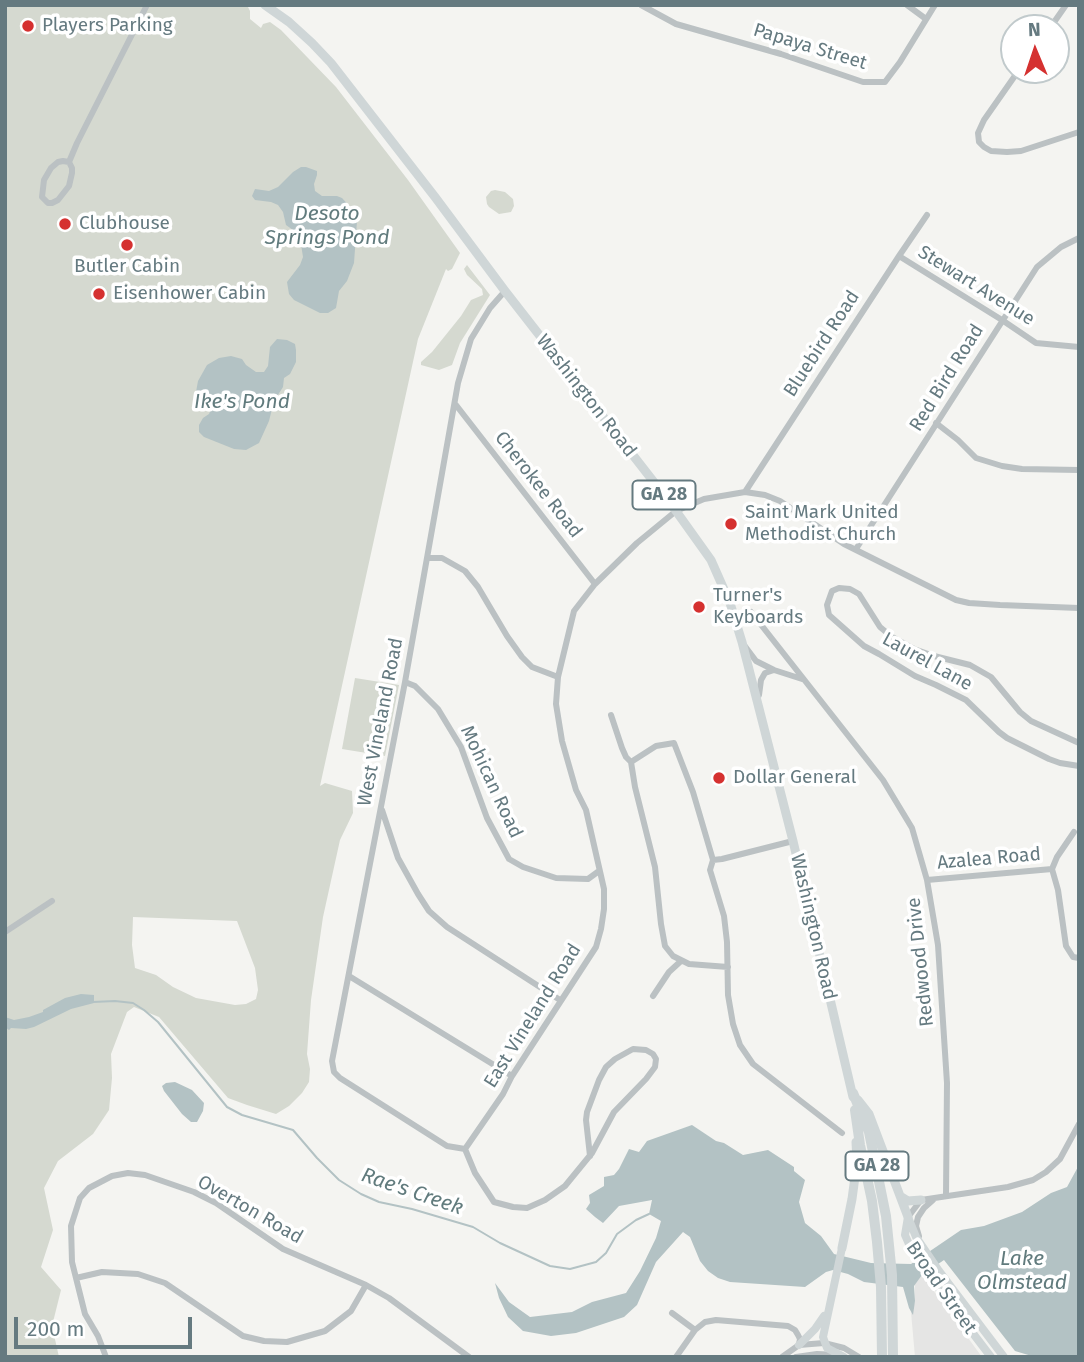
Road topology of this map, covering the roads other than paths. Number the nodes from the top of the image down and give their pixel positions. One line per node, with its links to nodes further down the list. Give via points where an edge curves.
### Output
1 (147, 5): 9 (street)
2 (641, 5): 6 (street, Papaya Street, via 676,23 863,82 885,82)
3 (907, 5): 6 (street)
4 (936, 5): 6 (street, Papaya Street)
5 (267, 6): 13 (main road, Washington Road / GA 28, via 331,63)
6 (926, 19)
7 (1009, 84): 8 (street, via 978,133 984,147 1021,151)
8 (1079, 132)
9 (69, 162): 9 (street, via 68,188 54,202 46,202 42,194 47,173 58,162)
10 (927, 215): 12 (street, Bluebird Road)
11 (1079, 238): 14 (street, Red Bird Road, via 1037,267)
12 (899, 256): 14 (street, Stewart Avenue); 19 (street, Bluebird Road)
13 (505, 291): 16 (street, West Vineland Road, via 471,339); 20 (main road, Washington Road / GA 28)
14 (1002, 320): 15 (street, Stewart Avenue, via 1036,343); 17 (street, Red Bird Road)
15 (1079, 347)
16 (456, 405): 22 (street, West Vineland Road); 23 (street, Cherokee Road)
17 (936, 424): 18 (street, via 976,457 1002,466); 21 (street, Red Bird Road)
18 (1079, 470)
19 (745, 492): 20 (street, East Vineland Road, via 704,499); 21 (street, via 780,500)
20 (676, 512): 23 (street, East Vineland Road); 26 (main road, Washington Road / GA 28, via 711,560)
21 (856, 549): 24 (street, via 956,600)
22 (428, 558): 28 (street, via 442,558 465,571 522,657 532,667); 30 (street, West Vineland Road)
23 (595, 584): 28 (street, East Vineland Road, via 574,611)
24 (1079, 608)
25 (751, 612): 29 (street, Redwood Drive)
26 (742, 642): 27 (street, via 756,661); 31 (main road, Washington Road / GA 28)
27 (774, 670): 29 (street); 31 (street, via 761,680)
28 (558, 677): 41 (street, East Vineland Road, via 556,704 562,741 586,810)
29 (803, 680): 42 (street, Redwood Drive, via 888,788 912,828)
30 (405, 682): 36 (street, West Vineland Road); 41 (street, Mohican Road, via 438,709 461,747 487,818 509,859 556,878 588,879)
31 (759, 710): 38 (main road, Washington Road / GA 28)
32 (611, 715): 34 (street)
33 (1079, 743): 35 (street, Laurel Lane, via 1031,721 990,677 970,665 914,649 892,637 859,594 839,587 832,592 829,615 864,646 915,677 966,700 1007,738 1049,759)
34 (631, 762): 39 (street, via 656,746 674,743); 46 (street, via 655,867 665,946)
35 (1079, 766)
36 (381, 808): 48 (street, West Vineland Road); 50 (street, via 398,858 429,911)
37 (1074, 832): 40 (street, Azalea Road)
38 (793, 841): 39 (street); 52 (main road, Washington Road / GA 28)
39 (713, 860): 47 (street, via 710,870 724,916)
40 (1052, 869): 42 (street, Azalea Road); 45 (street, via 1066,946)
41 (599, 871): 50 (street, East Vineland Road, via 604,909 596,947)
42 (927, 880): 57 (street, Redwood Drive, via 944,1021)
43 (52, 901): 44 (street)
44 (5, 932)
45 (1079, 958)
46 (681, 961): 47 (street); 49 (street)
47 (728, 967): 54 (street, via 733,1024 752,1064)
48 (348, 976): 51 (street); 55 (street, West Vineland Road, via 332,1061 334,1072 416,1128 447,1146)
49 (653, 996)
50 (561, 1000): 51 (street, East Vineland Road)
51 (512, 1076): 55 (street, East Vineland Road)
52 (853, 1093): 58 (main road, via 869,1114); 62 (highway, GA 28, via 869,1132 878,1173); 64 (main road, via 857,1162)
53 (1079, 1124): 57 (street, via 1060,1159 1033,1180)
54 (842, 1133)
55 (465, 1149): 56 (street, via 494,1202 527,1208 565,1186)
56 (590, 1156): 56 (street, via 614,1112 655,1067 653,1054 634,1049 606,1068 587,1112)
57 (946, 1195): 59 (street)
58 (900, 1196): 60 (main road); 61 (main road)
59 (934, 1199): 60 (street); 63 (street, via 918,1217)
60 (921, 1200): 61 (street)
61 (908, 1217): 63 (main road, Broad Street); 81 (main road, Broad Street, via 905,1235 912,1251)
62 (883, 1241): 79 (highway, GA 28); 80 (highway, GA 28, via 892,1275)
63 (921, 1245): 82 (main road, Broad Street)
64 (842, 1248): 67 (main road)
65 (76, 1278): 66 (street, via 102,1272 138,1274 165,1283 243,1336 287,1342 325,1331 351,1311); 66 (street, Overton Road, via 71,1226 80,1198 100,1181 128,1173 194,1192 283,1249); 72 (street, Overton Road, via 85,1314)
66 (366, 1285): 74 (street, Overton Road)
67 (828, 1310): 70 (main road); 71 (main road)
68 (672, 1313): 69 (street)
69 (695, 1330): 71 (street, via 716,1320 788,1326 798,1335); 75 (street)
70 (824, 1343): 71 (street); 73 (main road); 78 (street)
71 (799, 1345): 76 (street)
72 (106, 1356)
73 (842, 1356): 77 (street)
74 (469, 1357)
75 (677, 1357)
76 (782, 1357)
77 (796, 1357)
78 (859, 1357)
79 (882, 1357)
80 (892, 1357)
81 (990, 1357)
82 (1004, 1357)

